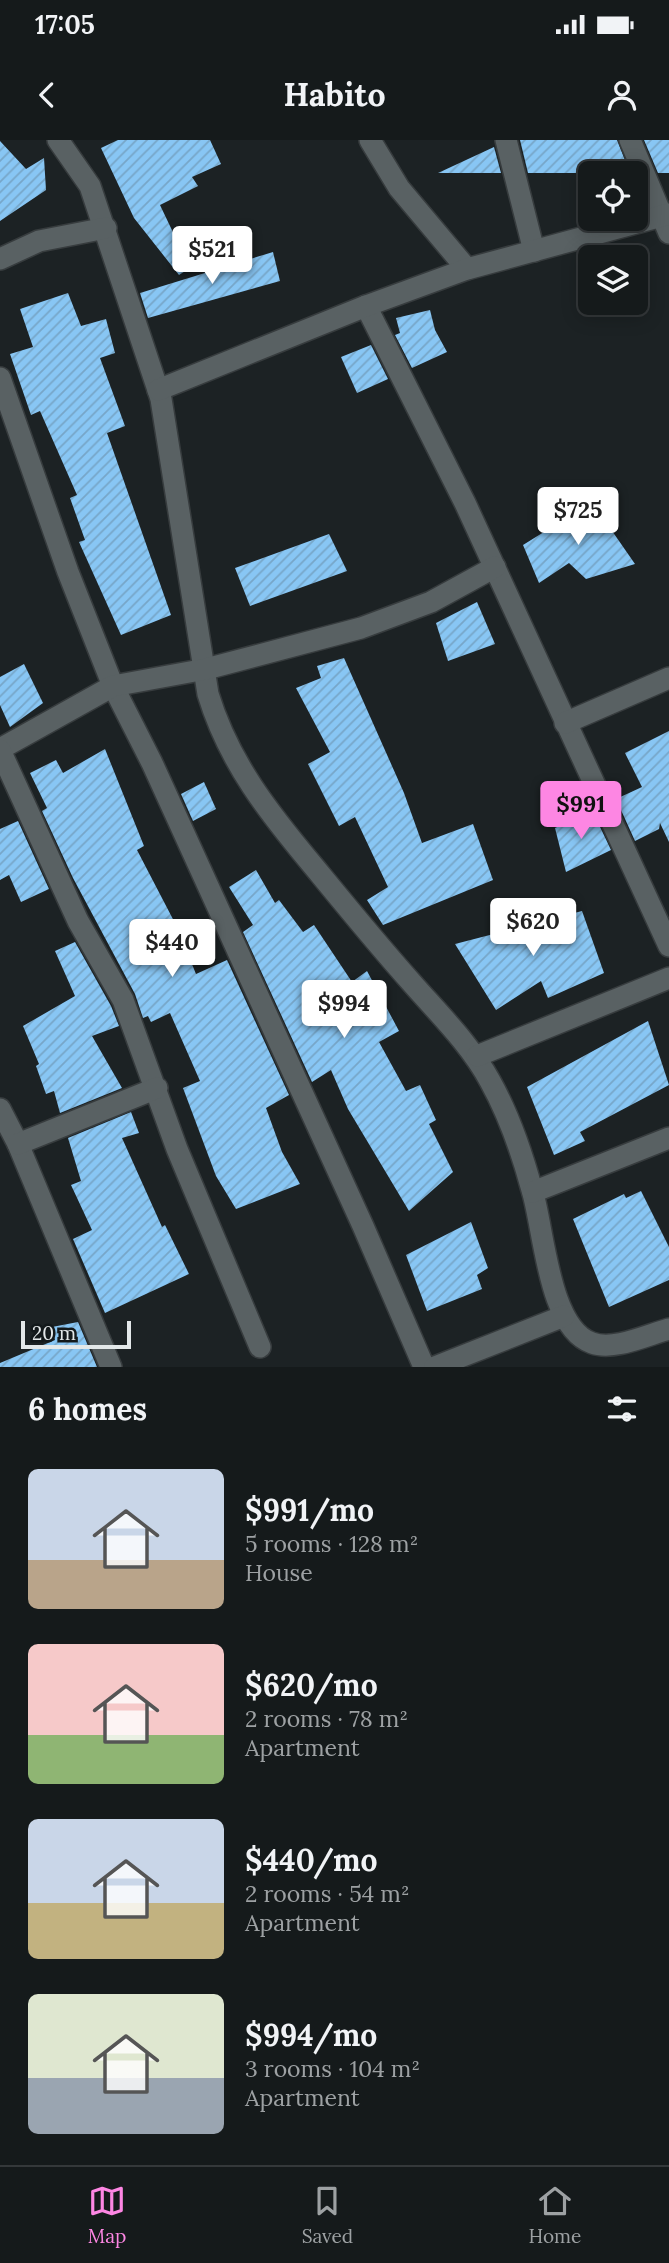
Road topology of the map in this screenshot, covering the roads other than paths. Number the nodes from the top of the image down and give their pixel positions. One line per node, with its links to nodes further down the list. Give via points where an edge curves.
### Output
1 (58, 140): 6 (street, via 90,186)
2 (370, 140): 9 (street, via 399,188)
3 (506, 140): 7 (street)
4 (630, 140): 5 (street)
5 (667, 221): 7 (street)
6 (106, 228): 8 (street, via 39,241); 12 (street)
7 (534, 251): 9 (street)
8 (0, 259)
9 (467, 269): 10 (street)
10 (366, 306): 12 (street); 13 (street)
11 (0, 378): 16 (street)
12 (158, 390): 14 (street)
13 (495, 567): 14 (street, via 431,603 361,628); 17 (street)
14 (206, 669): 16 (street); 21 (street, via 219,730 259,801)
15 (669, 678): 17 (street)
16 (113, 686): 18 (street); 31 (street)
17 (565, 723): 19 (street)
18 (0, 750): 22 (street, via 78,921 123,1000)
19 (669, 946)
20 (669, 978): 21 (street)
21 (477, 1056): 26 (street, via 498,1095)
22 (157, 1088): 25 (street); 29 (street, via 177,1149)
23 (0, 1109): 25 (street)
24 (669, 1138): 26 (street)
25 (18, 1144): 30 (street)
26 (533, 1192): 27 (street)
27 (564, 1316): 28 (street, via 580,1336 597,1344); 32 (street)
28 (669, 1329)
29 (260, 1347)
30 (111, 1367)
31 (424, 1367)
32 (435, 1367)

